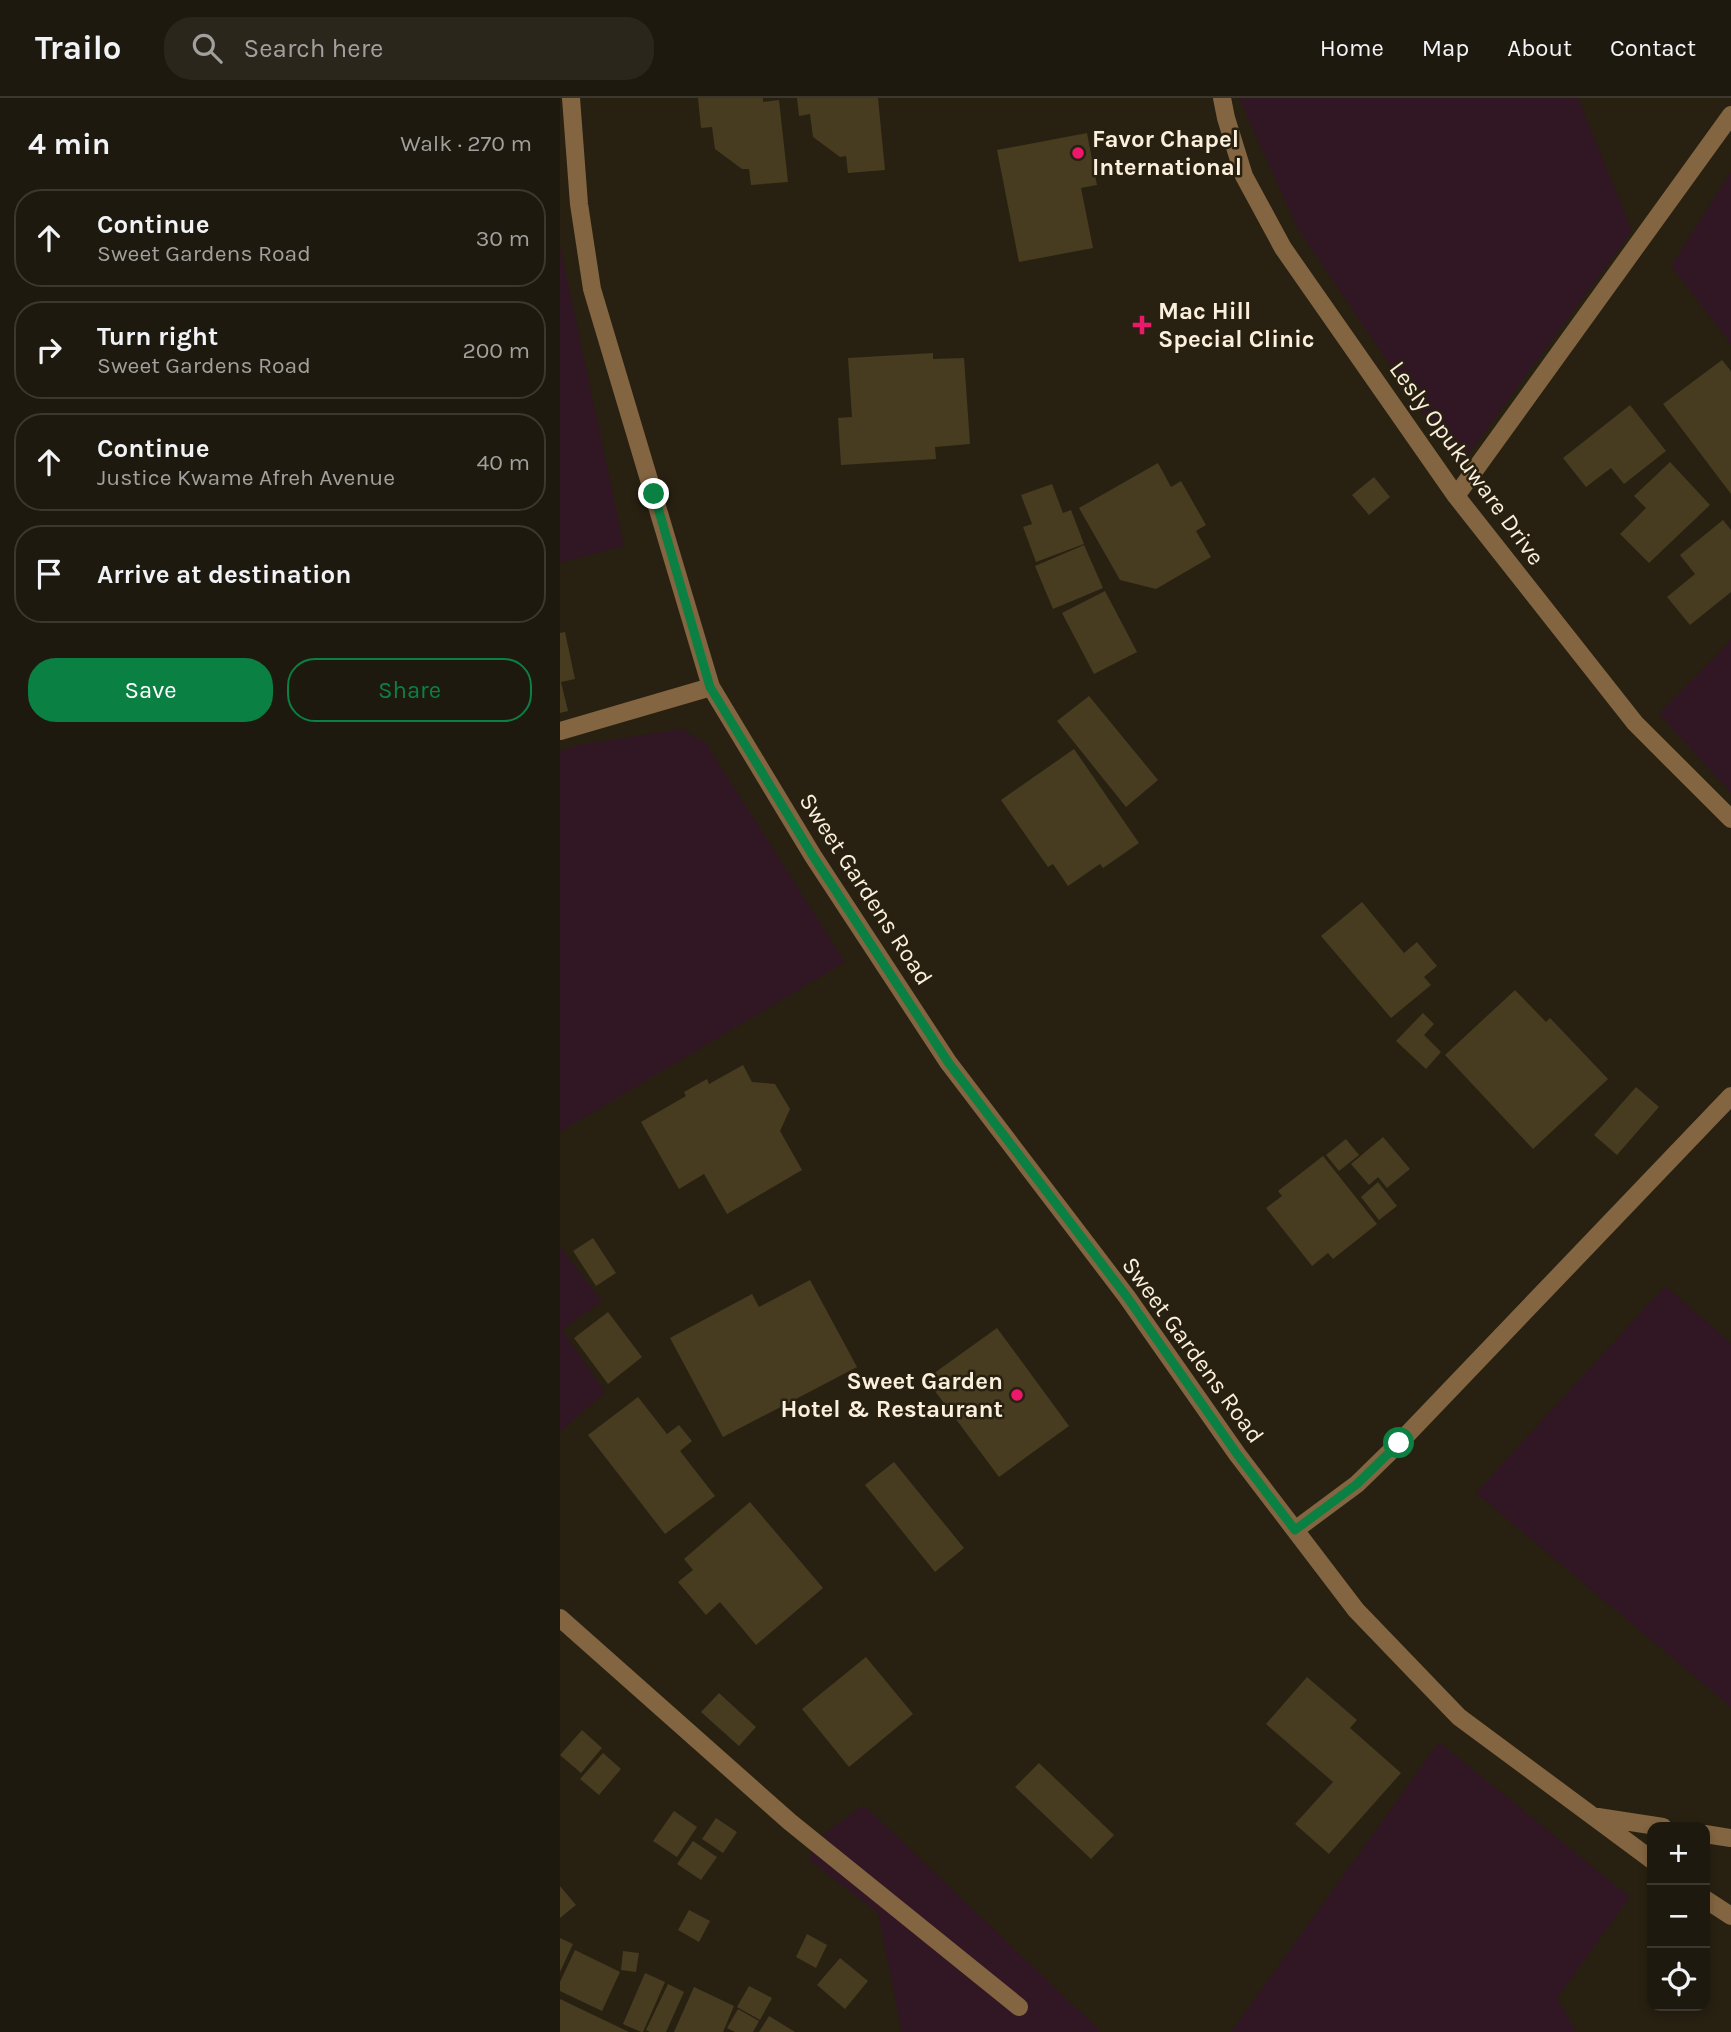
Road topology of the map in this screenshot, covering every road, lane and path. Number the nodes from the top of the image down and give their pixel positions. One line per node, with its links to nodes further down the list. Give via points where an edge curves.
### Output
1 (571, 98): 5 (street, Sweet Gardens Road, via 579,204 592,289)
2 (1222, 98): 4 (street, Lesly Opukuware Drive, via 1244,176 1283,248)
3 (1731, 115): 4 (street)
4 (1456, 496): 7 (street, Lesly Opukuware Drive, via 1635,723)
5 (710, 687): 6 (street); 9 (street, Sweet Gardens Road, via 813,856 948,1062 1127,1297)
6 (560, 731)
7 (1731, 819)
8 (1731, 1096): 9 (street, via 1399,1443 1357,1484)
9 (1295, 1530): 11 (street, Sweet Gardens Road, via 1356,1610 1459,1717)
10 (560, 1618): 18 (street, via 790,1822)
11 (1594, 1817): 12 (street); 15 (street, Sweet Gardens Road)
12 (1647, 1825)
13 (1710, 1835): 14 (street)
14 (1731, 1838)
15 (1647, 1856)
16 (1710, 1902): 17 (street)
17 (1731, 1916)
18 (1018, 2007)

